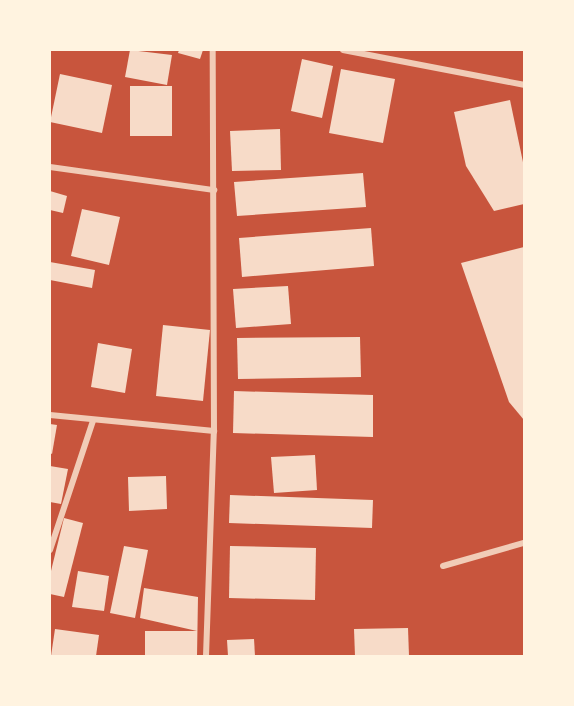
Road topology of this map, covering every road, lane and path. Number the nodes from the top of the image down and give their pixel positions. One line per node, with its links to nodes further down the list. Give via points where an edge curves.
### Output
1 (213, 50): 5 (street)
2 (343, 50): 3 (street)
3 (525, 85)
4 (50, 168): 5 (street)
5 (214, 190): 8 (street)
6 (50, 415): 7 (street)
7 (93, 421): 8 (street); 10 (street)
8 (214, 431): 12 (street)
9 (525, 543): 11 (street)
10 (50, 549)
11 (442, 566)
12 (207, 657)

